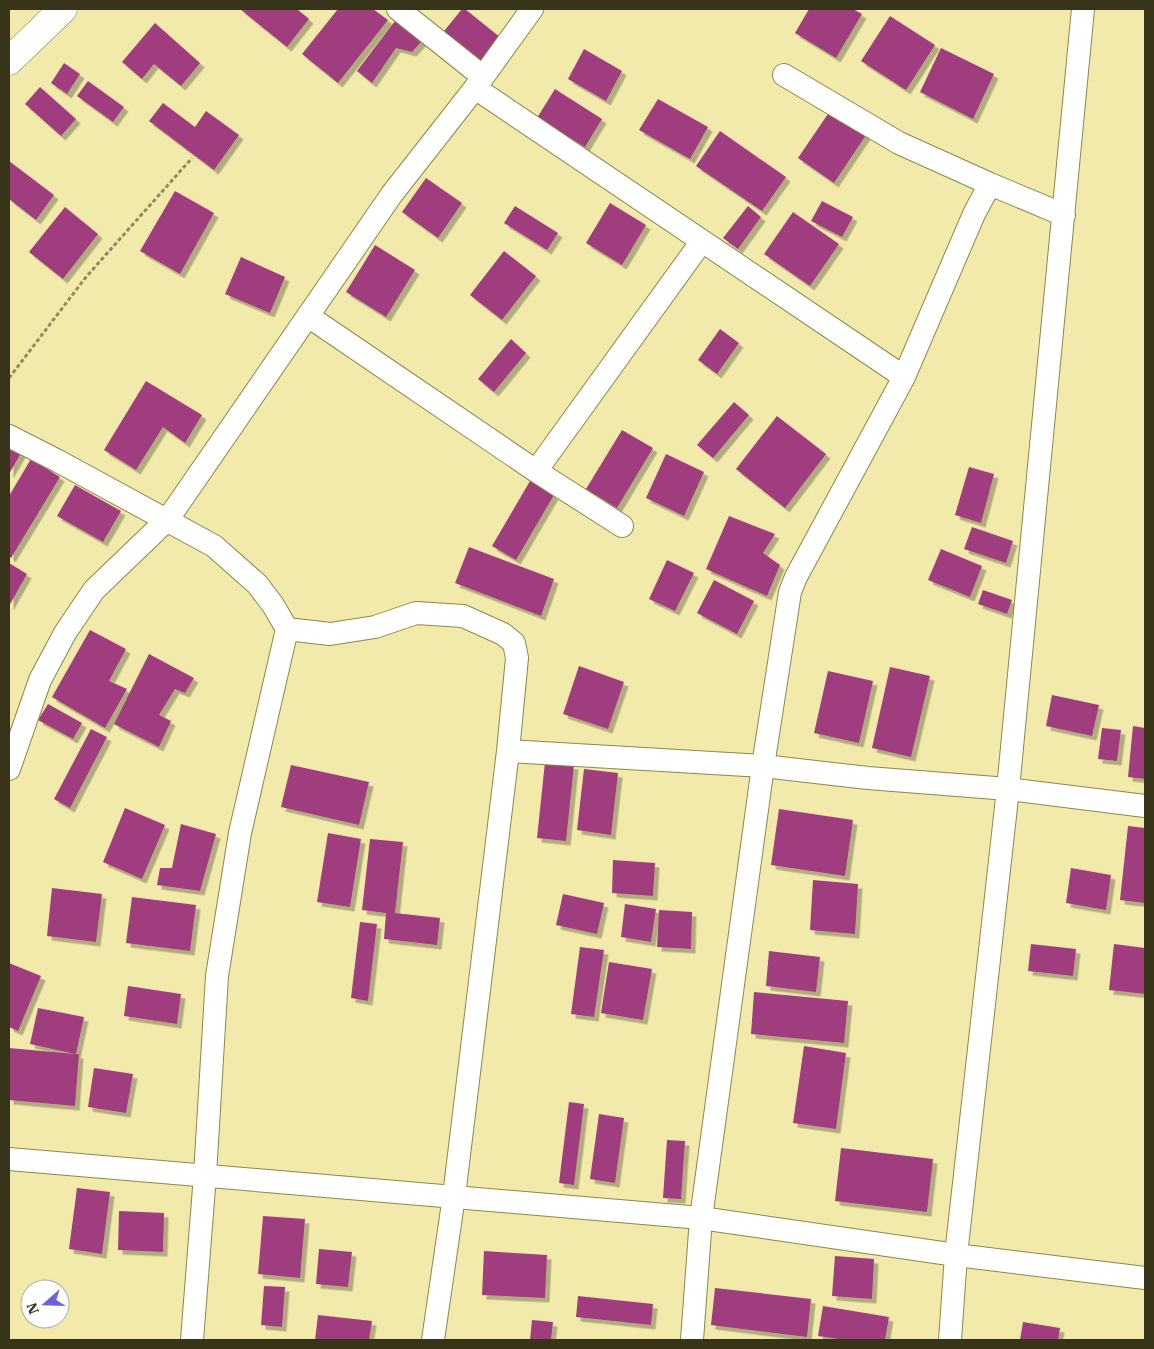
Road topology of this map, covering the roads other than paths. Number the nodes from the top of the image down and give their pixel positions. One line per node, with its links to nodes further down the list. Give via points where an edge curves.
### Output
1 (63, 9): 5 (street)
2 (398, 9): 7 (street)
3 (532, 9): 7 (street)
4 (1083, 9): 9 (street)
5 (9, 59)
6 (784, 76): 8 (street, via 899,142)
7 (478, 82): 10 (street); 11 (street, via 392,194)
8 (990, 184): 9 (street); 12 (street)
9 (1064, 215): 21 (street)
10 (702, 241): 12 (street); 14 (street)
11 (308, 316): 14 (street); 15 (street)
12 (904, 377): 19 (street, via 790,592)
13 (9, 436): 15 (street)
14 (536, 471): 16 (street)
15 (168, 520): 17 (street, via 214,546 258,584); 20 (street, via 94,590 65,633 40,680)
16 (622, 526)
17 (287, 629): 18 (street, via 330,634 375,627 416,613 463,616 503,634 514,644 517,658); 24 (street, via 240,833 217,976)
18 (508, 751): 19 (street); 25 (street)
19 (763, 766): 21 (street); 26 (street)
20 (9, 768)
21 (1008, 789): 22 (street); 27 (street)
22 (1145, 806)
23 (9, 1159): 24 (street)
24 (205, 1175): 25 (street); 29 (street)
25 (454, 1196): 26 (street); 30 (street)
26 (702, 1218): 27 (street); 31 (street)
27 (956, 1255): 28 (street); 32 (street)
28 (1145, 1278)
29 (192, 1340)
30 (433, 1340)
31 (692, 1340)
32 (950, 1340)

